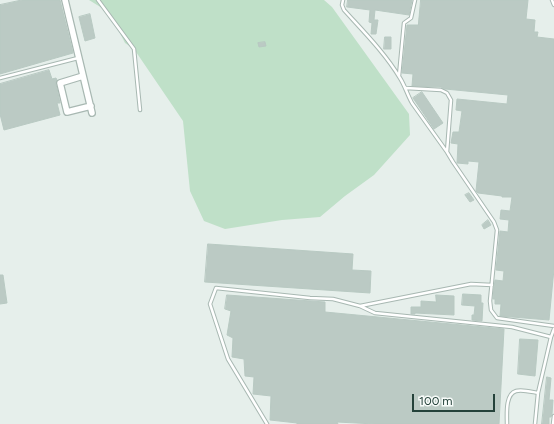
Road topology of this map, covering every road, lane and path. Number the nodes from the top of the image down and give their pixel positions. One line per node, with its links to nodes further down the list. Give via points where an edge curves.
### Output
1 (65, 0): 7 (street)
2 (98, 0): 13 (lane, via 134,49)
3 (343, 0): 9 (lane, via 344,10)
4 (415, 0): 9 (lane, via 411,18 404,24)
5 (552, 0): 6 (lane)
6 (554, 5)
7 (79, 58): 8 (street); 10 (lane)
8 (83, 76): 12 (street); 12 (street, via 60,83 67,112)
9 (399, 76): 11 (lane)
10 (0, 78)
11 (406, 88): 15 (lane, via 412,103); 15 (lane, via 441,90 447,93 451,100)
12 (91, 106): 14 (street)
13 (140, 110)
14 (92, 113)
15 (448, 152): 16 (lane, via 497,230)
16 (492, 285): 17 (lane, via 471,284); 18 (lane, via 491,310 497,318)
17 (360, 306): 20 (lane, via 375,313 512,327); 23 (lane, via 333,299 216,288 210,304 228,359)
18 (554, 326)
19 (554, 331): 20 (lane)
20 (551, 337): 21 (lane)
21 (538, 393): 24 (lane, via 517,390 512,393 509,399); 25 (lane)
22 (554, 416): 26 (lane)
23 (267, 424)
24 (507, 424)
25 (535, 424)
26 (553, 424)

